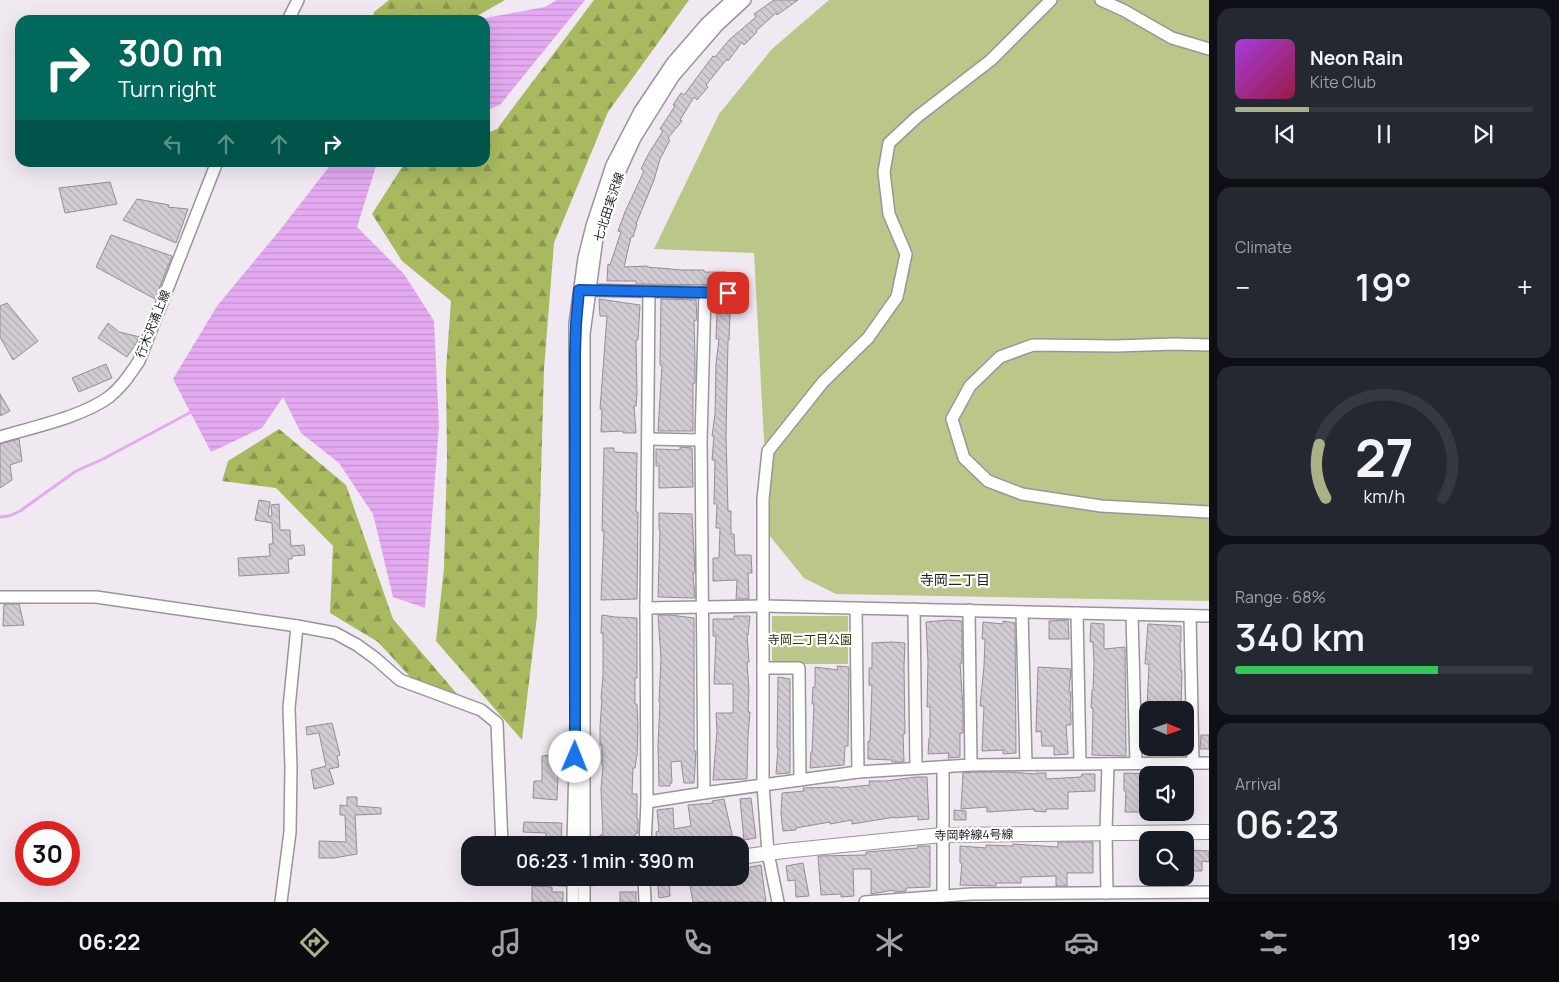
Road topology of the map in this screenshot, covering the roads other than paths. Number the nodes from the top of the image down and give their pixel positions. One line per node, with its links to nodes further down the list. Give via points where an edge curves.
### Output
1 (298, 0): 6 (street)
2 (732, 0): 9 (street, via 706,24 674,62 640,112 612,165 584,258)
3 (745, 0): 9 (street, 七北田実沢線, via 718,25 673,77 635,138 618,175)
4 (1051, 0): 19 (street, via 991,60 917,117 890,143 884,172 888,214 906,254 897,297 868,338 824,382 768,451 763,499)
5 (1100, 0): 7 (street, via 1172,38)
6 (290, 15)
7 (1209, 49)
8 (214, 167): 14 (street, 行木沢涌上線, via 139,361 125,382 93,407)
9 (584, 290): 10 (street); 50 (street, via 576,324 575,368); 51 (street, 七北田実沢線)
10 (649, 292): 11 (street); 15 (street)
11 (705, 292): 12 (street); 16 (street)
12 (728, 293)
13 (1209, 345): 17 (street, via 1033,345 1000,357 970,386 952,419 964,458 988,481 1022,494 1101,506)
14 (0, 438)
15 (648, 439): 16 (street); 20 (street)
16 (701, 440): 21 (street)
17 (1209, 512)
18 (0, 597): 30 (street, via 96,597)
19 (763, 606): 21 (street); 22 (street); 31 (street)
20 (646, 608): 21 (street); 45 (street)
21 (703, 608): 44 (street)
22 (856, 608): 23 (street); 41 (street)
23 (914, 610): 24 (street); 40 (street)
24 (969, 610): 25 (street); 38 (street)
25 (1022, 612): 26 (street); 35 (street)
26 (1076, 613): 27 (street); 32 (street)
27 (1132, 615): 28 (street); 33 (street)
28 (1190, 616): 29 (street); 34 (street)
29 (1209, 616)
30 (297, 626): 49 (street, via 334,633 358,645 400,680 481,710 497,723); 67 (street, via 289,708 290,832)
31 (763, 668): 42 (street, via 799,668); 43 (street)
32 (1080, 763): 35 (street); 36 (street)
33 (1136, 763): 34 (street); 36 (street)
34 (1193, 763): 37 (street)
35 (1026, 764): 38 (street)
36 (1108, 764): 46 (street)
37 (1209, 764)
38 (971, 765): 39 (street)
39 (943, 767): 40 (street); 48 (street)
40 (916, 768): 41 (street)
41 (858, 772): 42 (street)
42 (800, 780): 43 (street)
43 (763, 785): 44 (street); 53 (street)
44 (704, 793): 45 (street)
45 (647, 802): 52 (street)
46 (1106, 832): 47 (street, 寺岡幹線4号線); 48 (street, 寺岡幹線4号線); 59 (street)
47 (1209, 832)
48 (942, 834): 53 (street, 寺岡幹線4号線); 60 (street)
49 (502, 836)
50 (574, 836)
51 (584, 836)
52 (645, 836)
53 (768, 853): 54 (street, 寺岡幹線4号線); 71 (street)
54 (749, 856)
55 (579, 886): 68 (street)
56 (583, 886): 69 (street)
57 (644, 886): 70 (street)
58 (1209, 892): 63 (street)
59 (1107, 893): 62 (street); 65 (street)
60 (942, 896): 64 (street); 66 (street)
61 (1026, 897): 64 (street); 65 (street)
62 (1136, 897): 63 (street)
63 (1189, 897)
64 (971, 898)
65 (1082, 898)
66 (918, 900): 72 (street)
67 (281, 902)
68 (573, 902)
69 (584, 902)
70 (645, 902)
71 (778, 902)
72 (865, 902)

